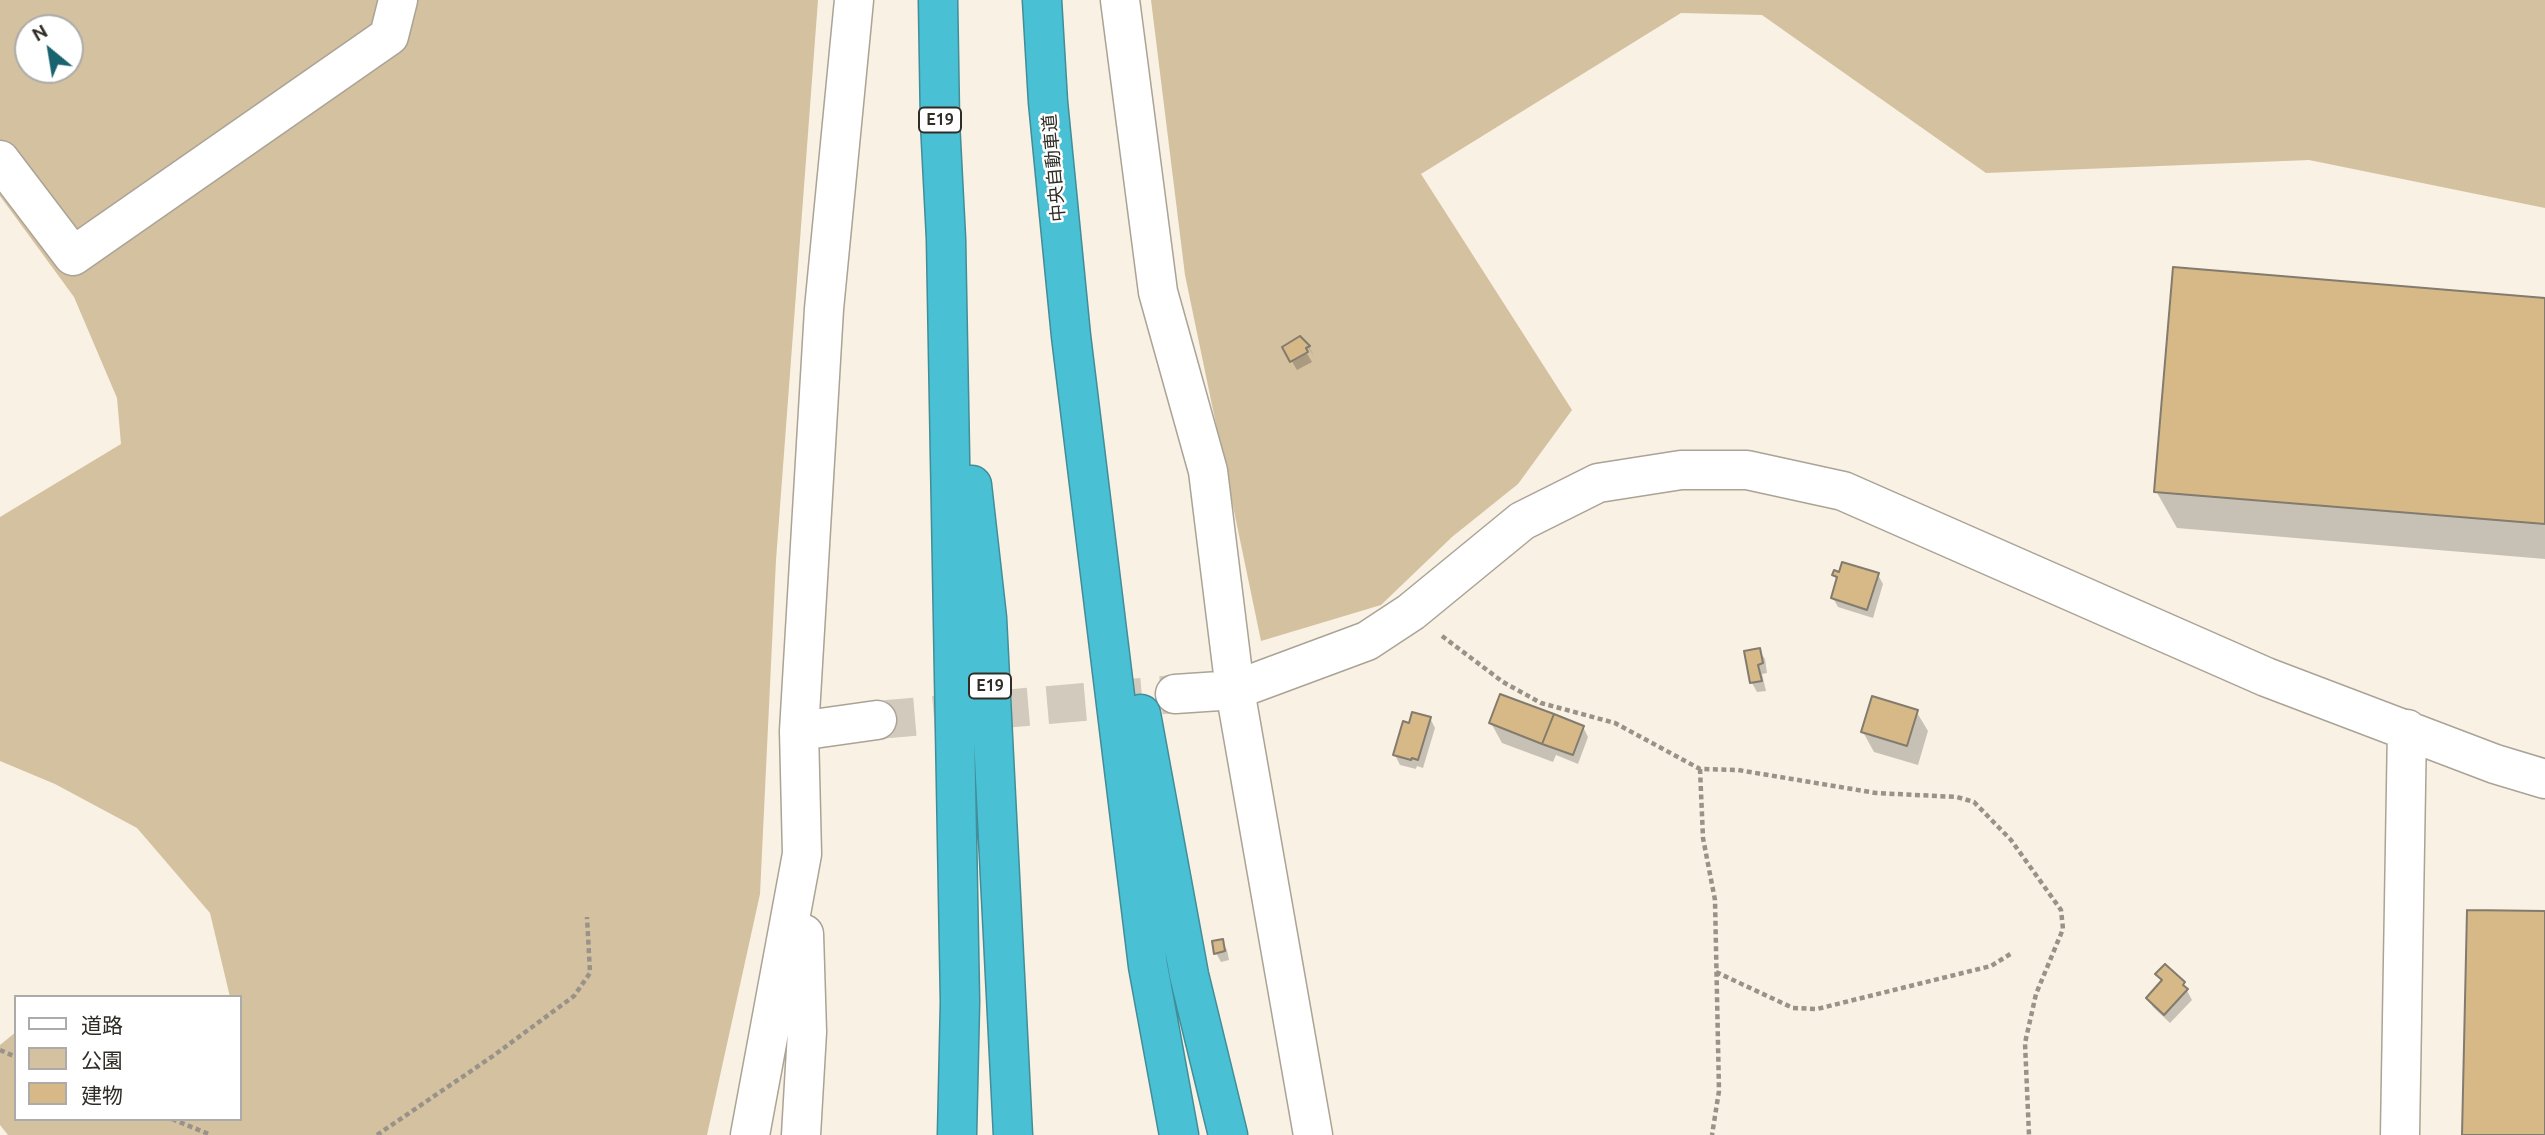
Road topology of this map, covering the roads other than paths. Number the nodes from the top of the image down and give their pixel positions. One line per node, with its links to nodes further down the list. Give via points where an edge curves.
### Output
1 (398, 0): 6 (street, via 389,36 73,256)
2 (854, 0): 13 (street, via 824,309)
3 (938, 0): 7 (highway, E19)
4 (1042, 0): 8 (highway, 中央自動車道)
5 (1120, 0): 9 (street, via 1158,292 1208,471)
6 (0, 160)
7 (946, 239): 18 (highway, E19, via 960,1002); 19 (highway, E19, via 987,618)
8 (1070, 336): 20 (highway, via 1148,966); 21 (highway, via 1189,975)
9 (1235, 690): 10 (street); 12 (street, via 1367,641 1411,612 1522,521 1598,482 1681,470 1747,470 1843,491 2266,677); 22 (street)
10 (1175, 694)
11 (877, 720): 13 (street)
12 (2407, 729): 14 (street); 23 (street)
13 (799, 731): 15 (street)
14 (2545, 779)
15 (802, 854): 16 (street); 17 (street, via 807,1032)
16 (750, 1135)
17 (801, 1135)
18 (957, 1135)
19 (1013, 1135)
20 (1179, 1135)
21 (1228, 1135)
22 (1314, 1135)
23 (2400, 1135)

